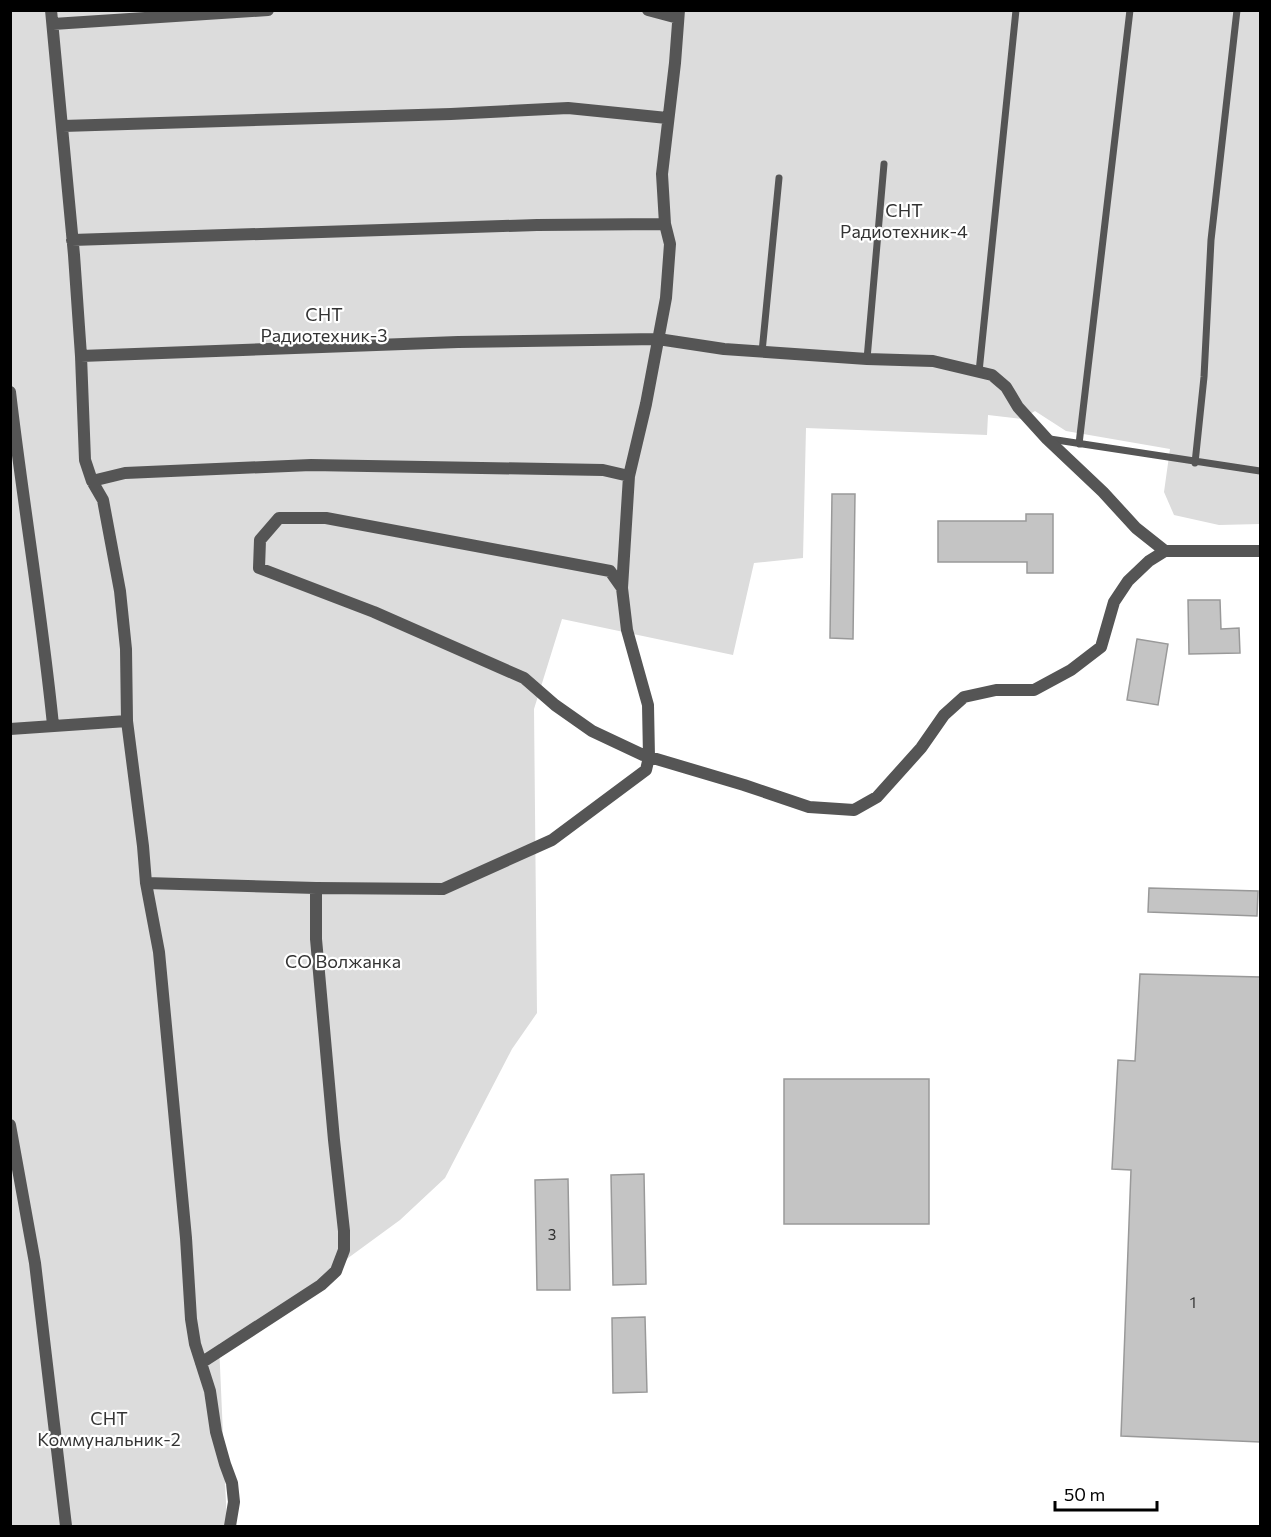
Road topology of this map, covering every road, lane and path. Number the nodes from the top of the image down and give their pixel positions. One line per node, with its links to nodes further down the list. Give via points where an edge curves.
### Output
1 (51, 10): 8 (street)
2 (268, 10): 8 (street)
3 (648, 10): 7 (street)
4 (1016, 10): 19 (lane)
5 (1130, 10): 22 (lane)
6 (1237, 10): 23 (lane, via 1211,240)
7 (679, 14): 9 (street)
8 (53, 24): 10 (street)
9 (667, 118): 10 (street, via 568,108); 13 (street, via 662,174)
10 (63, 126): 14 (street)
11 (884, 164): 18 (lane)
12 (779, 178): 16 (lane)
13 (665, 224): 14 (street); 15 (street, via 670,244)
14 (72, 240): 17 (street)
15 (658, 339): 16 (street); 17 (street, via 446,342); 25 (street)
16 (762, 352): 18 (street)
17 (81, 356): 26 (street, via 85,460)
18 (867, 360): 19 (street, via 933,361)
19 (979, 372): 21 (street, via 992,375 1006,387)
20 (10, 392): 31 (street)
21 (1047, 439): 22 (lane); 27 (street, via 1136,528)
22 (1079, 444): 23 (lane)
23 (1196, 463): 24 (lane)
24 (1260, 471)
25 (629, 476): 26 (street, via 603,470 311,465 124,473); 29 (street)
26 (92, 481): 30 (street, via 103,500 120,591)
27 (1165, 551): 28 (street); 33 (street, via 1128,581 1114,602 1101,647 1071,670 1034,690 996,690 964,697 944,715 877,798 854,810 809,807)
28 (1260, 551)
29 (622, 588): 33 (street, via 627,630 648,705); 33 (street, via 610,571 327,518 279,518 260,540 259,568 374,612 524,678 592,731)
30 (127, 721): 31 (street); 34 (street)
31 (53, 725): 32 (street)
32 (10, 729)
33 (649, 757): 35 (street, via 646,770 552,840 444,889)
34 (146, 884): 35 (street); 37 (street, via 159,952 191,1319)
35 (316, 888): 37 (street, via 316,939 344,1250 336,1271 321,1285)
36 (10, 1125): 38 (street, via 35,1263)
37 (201, 1364): 39 (street, via 232,1483)
38 (66, 1527)
39 (230, 1527)

